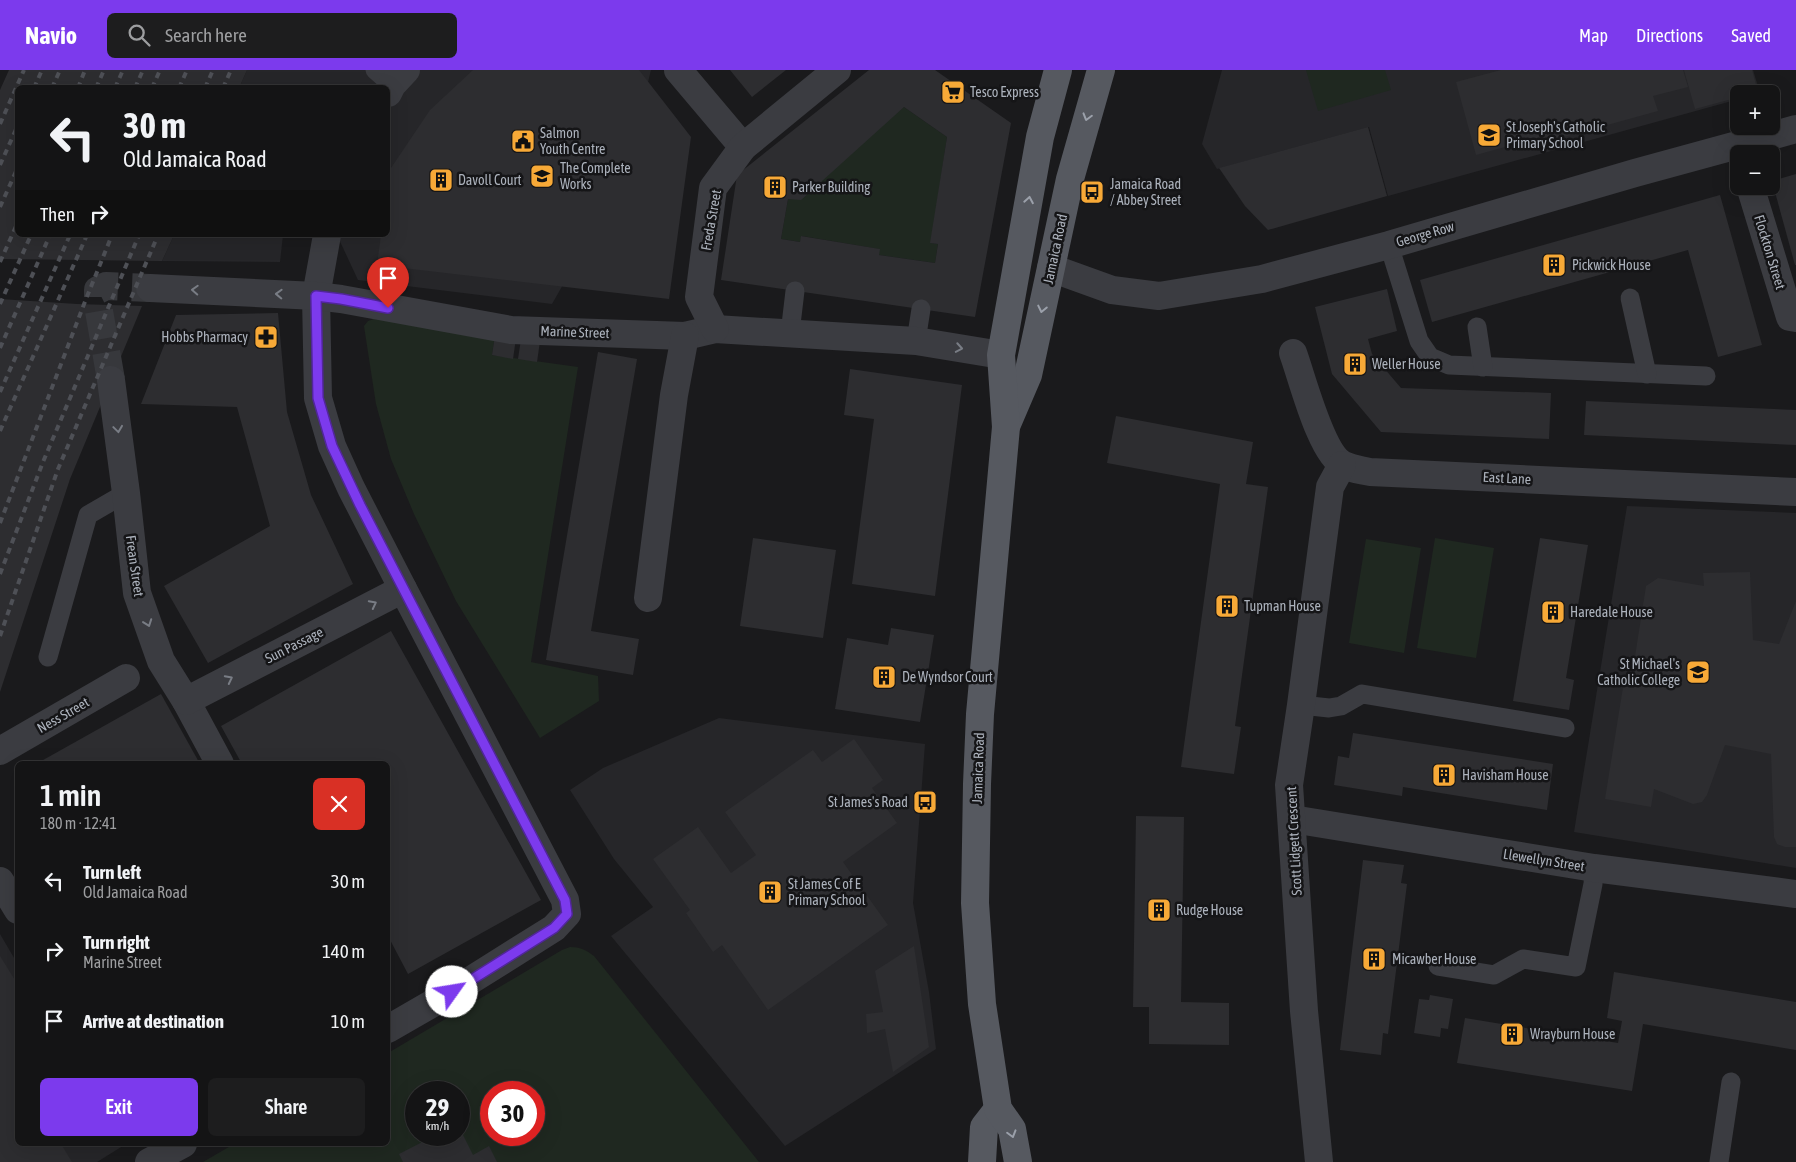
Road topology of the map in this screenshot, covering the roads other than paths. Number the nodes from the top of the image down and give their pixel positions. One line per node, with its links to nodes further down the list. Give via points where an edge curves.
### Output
1 (678, 70): 7 (street)
2 (837, 70): 7 (street, Freda Street)
3 (1058, 70): 25 (main road, Jamaica Road, one-way to 3, via 1040,137)
4 (1101, 70): 12 (main road, Jamaica Road, one-way to 12, via 1070,180)
5 (1796, 129): 6 (street, George Row)
6 (1753, 145)
7 (743, 147): 20 (street, Freda Street, via 714,188 699,297)
8 (1730, 152): 11 (street, George Row, via 1635,173)
9 (1753, 195): 18 (street, Flockton Street)
10 (327, 237): 15 (street)
11 (1389, 245): 12 (street, George Row, via 1262,279 1159,296 1112,290); 26 (lane, via 1420,341 1430,358 1449,365)
12 (1051, 268): 30 (main road, Jamaica Road, one-way to 30, via 1028,376)
13 (150, 288): 15 (street, Marine Street, one-way to 13)
14 (794, 291): 21 (lane)
15 (316, 296): 22 (street, Marine Street, via 511,330); 34 (street, via 318,398 332,446)
16 (1630, 298): 27 (lane)
17 (921, 309): 23 (lane)
18 (1793, 318)
19 (1476, 326): 26 (lane)
20 (715, 329): 21 (street, Marine Street); 22 (street, Marine Street)
21 (790, 333): 23 (street, Marine Street)
22 (685, 336): 35 (street, via 674,395)
23 (916, 341): 25 (street, Marine Street, one-way to 25)
24 (1293, 353): 31 (street, via 1322,438)
25 (1001, 355): 30 (main road, Jamaica Road)
26 (1483, 367): 27 (lane)
27 (1647, 374): 28 (lane)
28 (1706, 376)
29 (111, 380): 33 (street, Frean Street, one-way to 33)
30 (1006, 427): 51 (main road, Jamaica Road, via 980,714 975,855 982,1004)
31 (1342, 465): 32 (street, East Lane, via 1370,472); 39 (street, Scott Lidgett Crescent, via 1330,487)
32 (1796, 492)
33 (126, 493): 36 (lane, via 88,516); 37 (street, Frean Street, one-way to 37)
34 (402, 589): 38 (street, Sun Passage, one-way to 34); 49 (street, via 565,900 567,914 554,928)
35 (648, 598)
36 (48, 657)
37 (143, 670): 38 (street, Frean Street); 41 (street, Ness Street)
38 (186, 701): 42 (street, Frean Street)
39 (1302, 705): 40 (lane, via 1341,706 1362,694); 43 (street, Scott Lidgett Crescent, via 1289,785)
40 (1565, 728)
41 (0, 750)
42 (218, 761)
43 (1292, 819): 44 (street, Llewellyn Street); 54 (street, Scott Lidgett Crescent, via 1304,1011)
44 (1594, 868): 46 (street, Llewellyn Street); 48 (lane, via 1576,967 1523,959 1494,975)
45 (0, 881): 47 (street)
46 (1796, 894)
47 (15, 905)
48 (1438, 966)
49 (390, 1028)
50 (1731, 1082): 55 (lane)
51 (998, 1109): 52 (main road, via 984,1127); 53 (main road, Jamaica Road, one-way to 53, via 1012,1130)
52 (982, 1162)
53 (1018, 1162)
54 (1319, 1162)
55 (1719, 1162)

